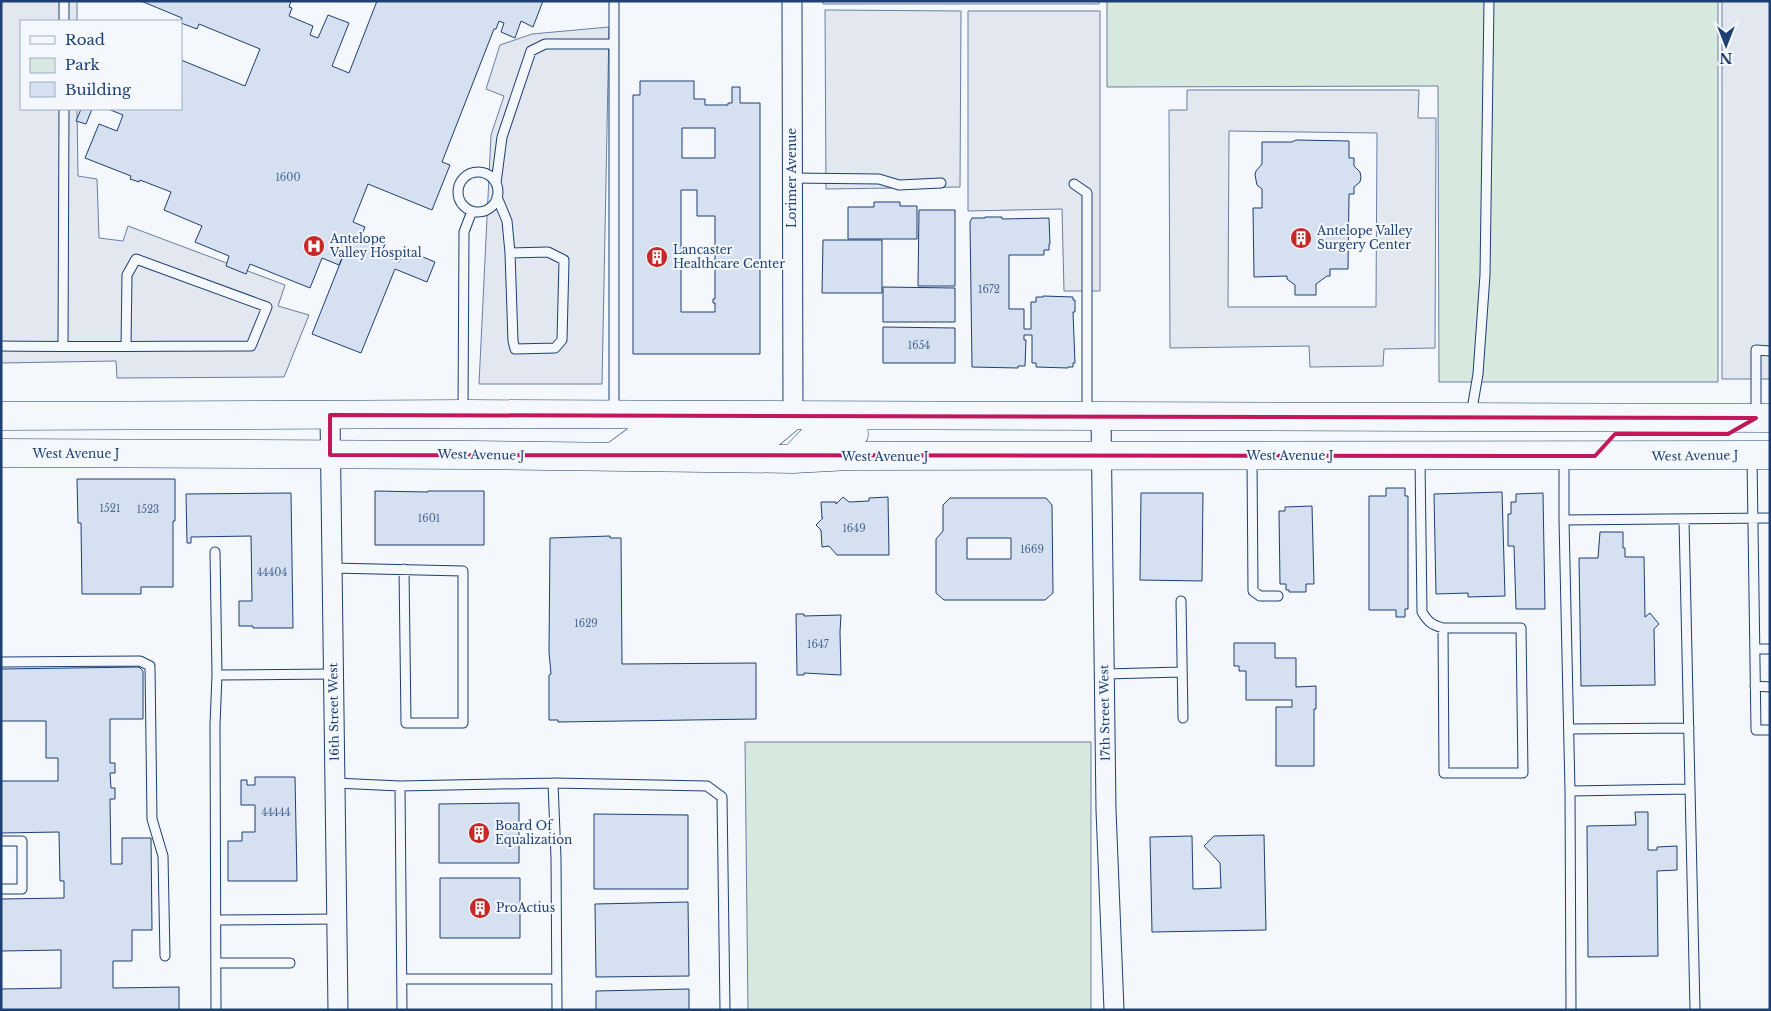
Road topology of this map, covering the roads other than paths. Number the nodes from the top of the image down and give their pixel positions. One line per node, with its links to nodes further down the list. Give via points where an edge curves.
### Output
1 (64, 1): 5 (lane)
2 (614, 1): 6 (lane)
3 (792, 1): 8 (street, Lorimer Avenue)
4 (1489, 1): 26 (lane, via 1485,276 1478,374)
5 (64, 20)
6 (614, 44): 9 (lane, via 545,44 531,51 502,137); 20 (lane)
7 (64, 110): 16 (lane)
8 (792, 178): 10 (lane, via 879,179 899,185); 22 (street, Lorimer Avenue)
9 (496, 183): 12 (lane); 13 (lane, via 481,172 463,178 459,197)
10 (941, 183)
11 (1074, 184): 25 (lane, via 1087,193)
12 (497, 197): 13 (lane, via 490,208); 14 (lane, via 507,221)
13 (472, 211): 19 (lane, via 464,232)
14 (510, 254): 14 (lane, via 515,349 555,348 562,340 564,260 548,252)
15 (1, 346): 16 (lane)
16 (63, 346): 17 (lane)
17 (126, 346): 17 (lane, via 251,346 267,306 136,259 126,275)
18 (1770, 350): 27 (lane, via 1756,350)
19 (463, 414): 20 (main road); 21 (main road)
20 (614, 414): 22 (main road)
21 (330, 415): 24 (main road); 30 (street, 16th Street West)
22 (793, 415): 23 (main road); 36 (main road, via 769,435 644,434)
23 (941, 415): 25 (main road); 37 (main road, via 906,434 817,434)
24 (1, 416)
25 (1094, 416): 26 (main road); 31 (street, 17th Street West)
26 (1471, 417): 27 (main road)
27 (1763, 418): 35 (main road, via 1728,434 1615,434)
28 (1764, 450): 35 (main road, West Avenue J); 39 (lane)
29 (1, 453): 30 (main road, West Avenue J)
30 (330, 456): 36 (main road, West Avenue J); 43 (street, 16th Street West)
31 (1102, 456): 32 (main road, West Avenue J); 37 (main road, West Avenue J); 53 (street, 17th Street West)
32 (1252, 456): 33 (main road, West Avenue J); 45 (lane, via 1253,591 1260,596)
33 (1420, 456): 34 (main road, West Avenue J); 47 (lane, via 1422,612 1432,625)
34 (1564, 456): 35 (main road, West Avenue J); 40 (lane)
35 (1595, 456)
36 (613, 457): 37 (main road, West Avenue J)
37 (793, 458)
38 (1770, 518): 39 (lane)
39 (1753, 519): 41 (lane); 48 (lane)
40 (1564, 520): 41 (lane); 59 (lane)
41 (1684, 520): 58 (lane)
42 (215, 552): 54 (lane)
43 (332, 568): 44 (lane); 52 (street, 16th Street West)
44 (404, 569): 44 (lane, via 463,571 463,723 406,723)
45 (1278, 596)
46 (1181, 601): 51 (lane)
47 (1443, 628): 47 (lane, via 1522,628 1523,773 1444,773)
48 (1755, 649): 49 (lane); 55 (lane)
49 (1770, 649)
50 (1, 662): 70 (lane, via 140,662 150,666 152,819 163,856)
51 (1182, 672): 53 (lane); 57 (lane)
52 (333, 674): 54 (lane); 61 (street, 16th Street West)
53 (1105, 674): 80 (street, 17th Street West, via 1106,810)
54 (217, 675): 69 (lane)
55 (1755, 686): 56 (lane); 60 (lane, via 1756,730)
56 (1770, 686)
57 (1183, 718)
58 (1689, 728): 59 (lane); 64 (lane)
59 (1569, 729): 65 (lane)
60 (1770, 730)
61 (335, 783): 63 (lane); 68 (street, 16th Street West)
62 (553, 783): 63 (lane); 74 (lane); 79 (lane, via 707,786 722,797)
63 (400, 786): 73 (lane)
64 (1690, 789): 65 (lane); 82 (lane)
65 (1570, 791): 81 (lane)
66 (1, 841): 67 (lane, via 22,840 22,889)
67 (1, 890)
68 (337, 919): 69 (lane); 76 (street, 16th Street West)
69 (216, 920): 71 (lane)
70 (165, 956)
71 (216, 963): 72 (lane); 75 (lane)
72 (290, 963)
73 (402, 979): 74 (lane); 77 (lane)
74 (556, 979): 78 (lane)
75 (216, 1010)
76 (338, 1010)
77 (402, 1010)
78 (557, 1010)
79 (725, 1010)
80 (1114, 1010)
81 (1571, 1010)
82 (1695, 1010)

